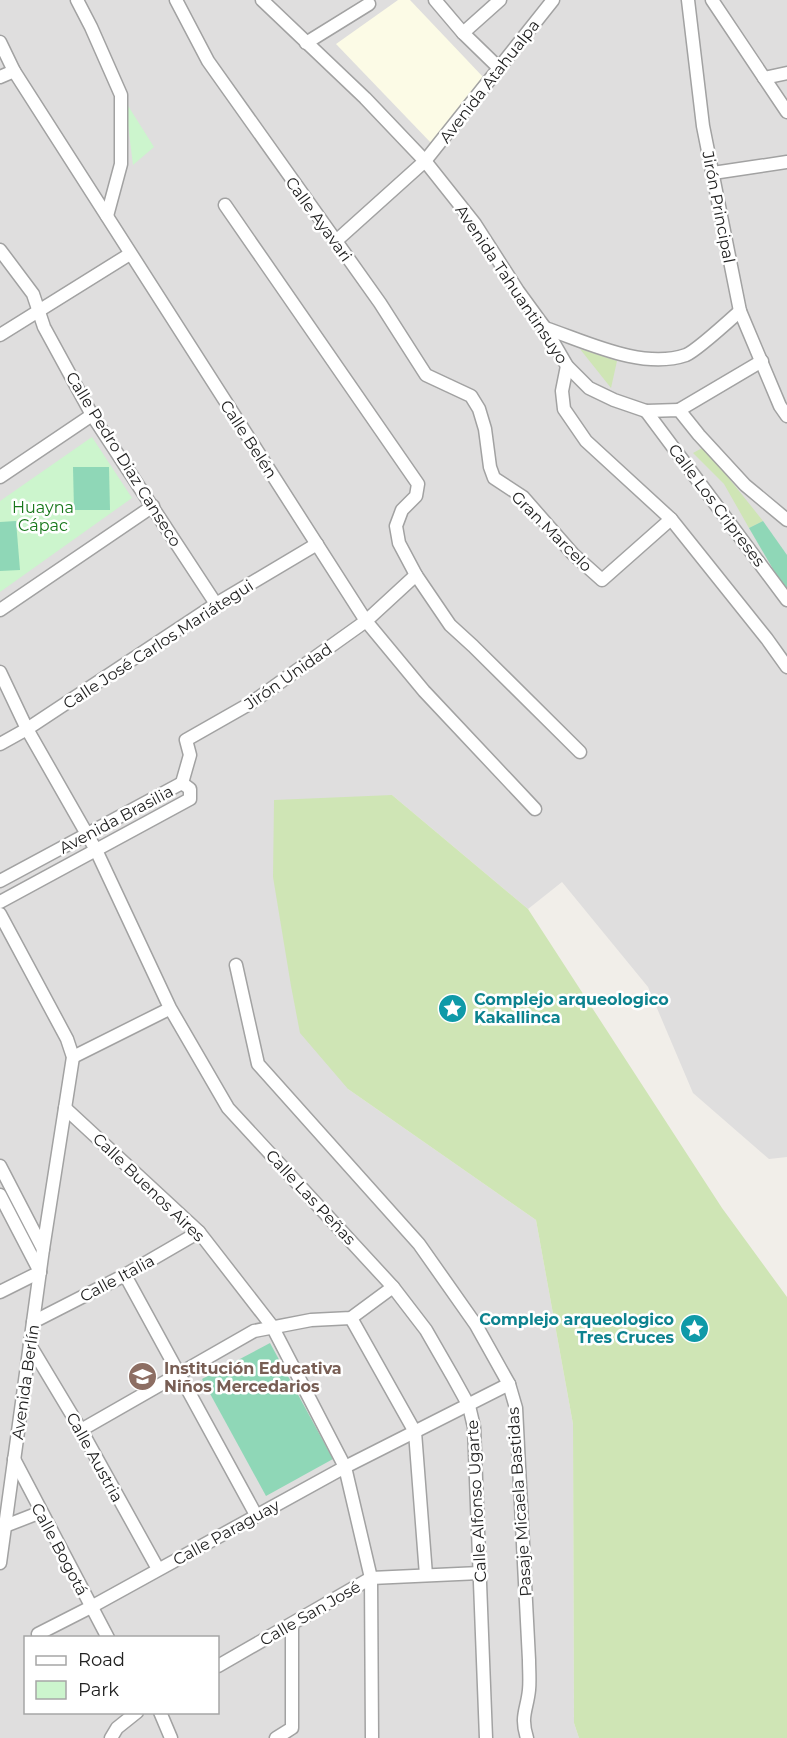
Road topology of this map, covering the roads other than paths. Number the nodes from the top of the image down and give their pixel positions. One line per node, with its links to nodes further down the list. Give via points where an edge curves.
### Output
1 (77, 0): 23 (street, via 121,95 121,164)
2 (176, 0): 24 (street, Calle Ayavari, via 208,61)
3 (262, 0): 12 (street, Avenida Tahuantinsuyo)
4 (435, 0): 10 (street)
5 (500, 0): 10 (street)
6 (553, 0): 13 (street, Avenida Atahualpa)
7 (688, 0): 21 (street, Jirón Principal)
8 (712, 0): 17 (street)
9 (369, 4): 12 (street)
10 (463, 33): 13 (street)
11 (0, 42): 14 (street, Calle Belén)
12 (306, 44): 19 (street, Avenida Tahuantinsuyo, via 365,98)
13 (499, 68): 19 (street, Avenida Atahualpa)
14 (14, 70): 16 (street); 23 (street, Calle Belén)
15 (787, 73): 17 (street)
16 (0, 77)
17 (764, 78): 18 (street)
18 (787, 112)
19 (425, 162): 24 (street, Avenida Atahualpa); 29 (street, Avenida Tahuantinsuyo, via 475,224)
20 (787, 162): 21 (street)
21 (712, 172): 28 (street, Jirón Principal)
22 (225, 206): 43 (street, via 418,484 416,496 402,510 396,526 399,543)
23 (107, 216): 26 (street, Calle Belén)
24 (336, 241): 37 (street, Calle Ayavari, via 426,375 471,396)
25 (0, 250): 27 (street, Calle Pedro Diaz Canseco, via 33,294)
26 (130, 254): 27 (street); 42 (street, Calle Belén)
27 (39, 311): 30 (street); 36 (street, Calle Pedro Diaz Canseco)
28 (740, 311): 29 (street, via 687,354 657,359 633,357); 31 (street, Jirón Principal)
29 (545, 328): 32 (street, Avenida Tahuantinsuyo)
30 (0, 335)
31 (762, 361): 33 (street); 35 (street, Jirón Principal)
32 (567, 366): 34 (street, Avenida Tahuantinsuyo, via 589,388); 40 (street, via 562,391 564,409 580,433)
33 (679, 410): 34 (street, Avenida Tahuantinsuyo); 41 (street, via 745,485)
34 (646, 411): 44 (street, Calle Los Cripreses)
35 (784, 411)
36 (92, 415): 38 (street); 39 (street, Calle Pedro Diaz Canseco)
37 (481, 417): 40 (street, Gran Marcelo, via 494,478 523,497 573,554 602,580)
38 (0, 477)
39 (153, 506): 45 (street, Calle Pedro Diaz Canseco); 46 (street)
40 (671, 519): 48 (street)
41 (787, 520)
42 (317, 544): 45 (street, Calle José Carlos Mariátegui); 47 (street, Calle Belén)
43 (417, 575): 47 (street, Jirón Unidad); 52 (street, via 450,625)
44 (787, 600)
45 (216, 604): 50 (street, Calle José Carlos Mariátegui)
46 (0, 610)
47 (366, 621): 53 (street, Jirón Unidad, via 251,703 186,740 190,755); 54 (street, Calle Belén, via 424,691)
48 (787, 667)
49 (0, 672): 50 (street)
50 (27, 729): 51 (street, Calle José Carlos Mariátegui); 55 (street)
51 (0, 744)
52 (580, 752)
53 (182, 783): 55 (street, Avenida Brasilia); 56 (street, Avenida Brasilia, via 190,789 190,799)
54 (535, 809)
55 (87, 834): 56 (street); 57 (street, Avenida Brasilia)
56 (96, 850): 58 (street, Avenida Brasilia); 70 (street, Calle Las Peñas, via 170,1008 228,1108)
57 (0, 881)
58 (0, 902)
59 (0, 914): 62 (street)
60 (236, 965): 77 (street, Pasaje Micaela Bastidas, via 258,1064 419,1244 477,1325)
61 (165, 1011): 62 (street)
62 (73, 1057): 63 (street, Avenida Berlín)
63 (65, 1108): 66 (street, Calle Buenos Aires); 67 (street, Avenida Berlín)
64 (0, 1166): 67 (street)
65 (0, 1195): 68 (street)
66 (199, 1232): 69 (street, Calle Italia); 74 (street, Calle Buenos Aires)
67 (43, 1249): 68 (street, Avenida Berlín)
68 (40, 1272): 71 (street); 73 (street, Avenida Berlín)
69 (125, 1275): 73 (street, Calle Italia); 76 (street)
70 (393, 1287): 72 (street); 78 (street, Calle Alfonso Ugarte, via 426,1330)
71 (0, 1292)
72 (351, 1318): 74 (street); 80 (street)
73 (33, 1322): 75 (street, Avenida Berlín)
74 (272, 1326): 76 (street, via 254,1331); 82 (street, Calle Buenos Aires)
75 (30, 1345): 79 (street, Calle Austria); 81 (street, Avenida Berlín)
76 (179, 1373): 79 (street); 84 (street)
77 (509, 1384): 78 (street, Calle Paraguay); 103 (street, Pasaje Micaela Bastidas, via 516,1408 530,1660 529,1692 523,1714)
78 (469, 1406): 80 (street, Calle Paraguay); 88 (street, Calle Alfonso Ugarte, via 474,1427)
79 (81, 1430): 87 (street, Calle Austria)
80 (415, 1432): 82 (street, Calle Paraguay); 89 (street)
81 (14, 1459): 83 (street, Calle Bogotá); 85 (street, Avenida Berlín)
82 (345, 1467): 84 (street, Calle Paraguay); 90 (street, Calle Buenos Aires)
83 (41, 1512): 85 (street); 91 (street, Calle Bogotá)
84 (256, 1515): 87 (street, Calle Paraguay)
85 (5, 1526): 86 (street, Avenida Berlín)
86 (0, 1563)
87 (158, 1569): 91 (street, Calle Paraguay)
88 (480, 1573): 89 (street, Calle San José); 102 (street, Calle Alfonso Ugarte)
89 (426, 1575): 90 (street, Calle San José)
90 (371, 1578): 92 (street, Calle San José); 101 (street, Calle Buenos Aires)
91 (91, 1607): 93 (street, Calle Paraguay); 94 (street, Calle Bogotá)
92 (292, 1624): 95 (street, Calle San José); 100 (street, via 292,1728)
93 (38, 1634)
94 (107, 1636)
95 (219, 1665)
96 (136, 1714): 98 (street)
97 (160, 1714): 99 (street)
98 (111, 1738)
99 (171, 1738)
100 (276, 1738)
101 (372, 1738)
102 (486, 1738)
103 (527, 1738)

